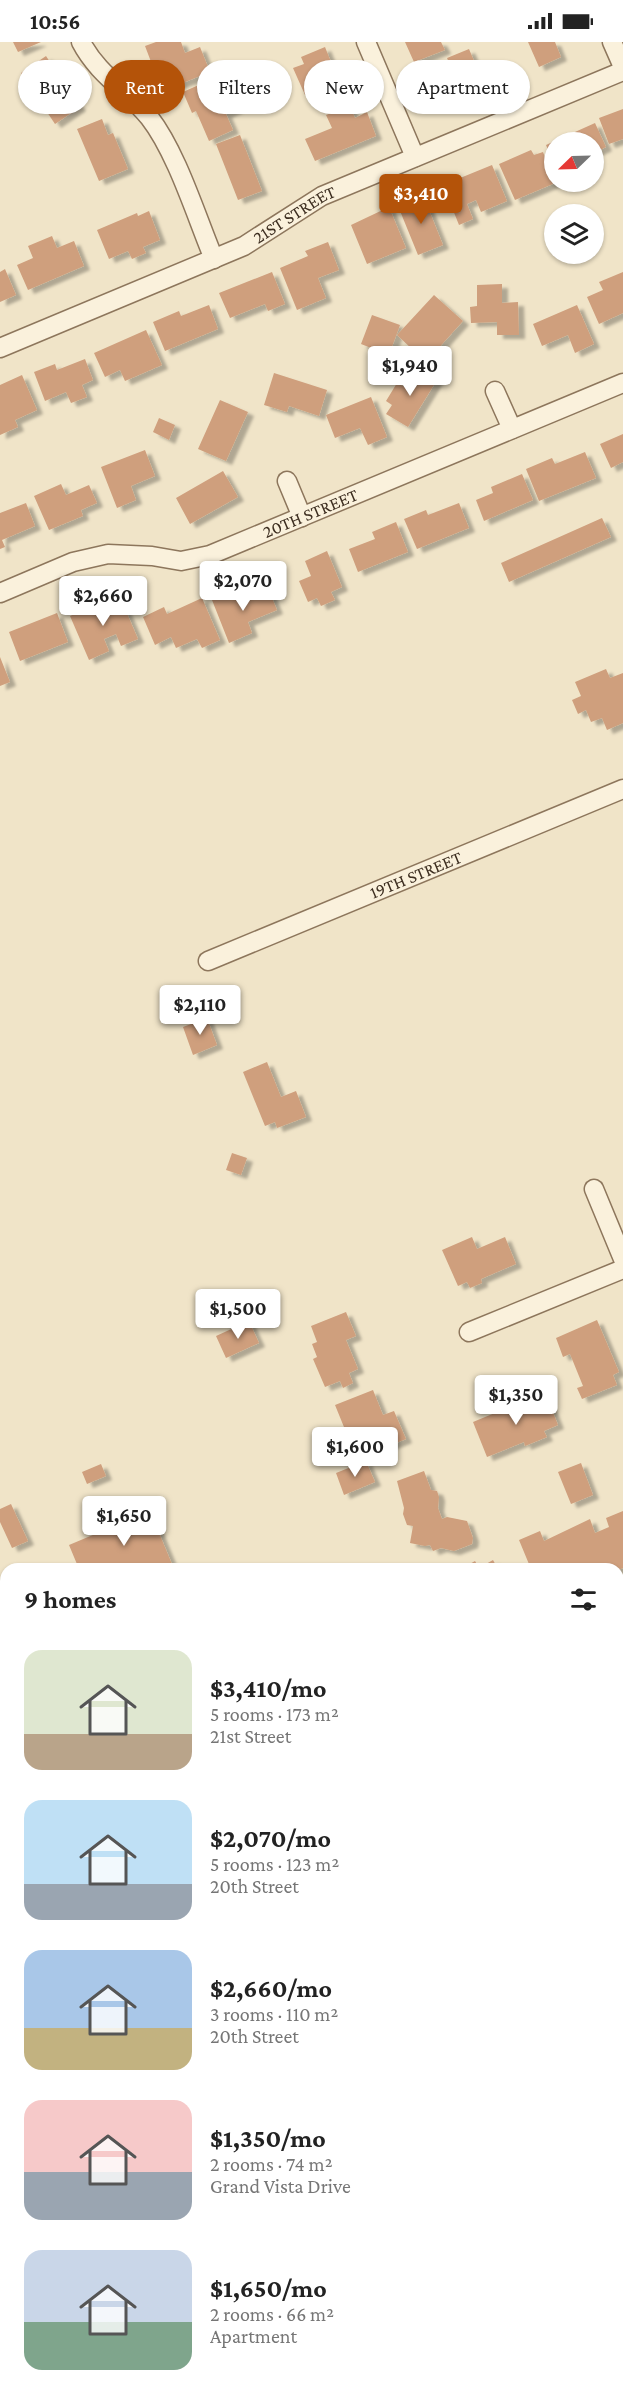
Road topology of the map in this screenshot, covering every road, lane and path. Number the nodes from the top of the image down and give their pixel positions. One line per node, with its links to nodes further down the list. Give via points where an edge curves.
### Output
1 (81, 42): 6 (street, via 109,80 148,116 166,143)
2 (366, 42): 5 (street)
3 (612, 42): 4 (street)
4 (623, 69): 5 (street, 21ST STREET)
5 (415, 157): 6 (street, 21ST STREET, via 322,196 244,246)
6 (214, 259): 7 (street, 21ST STREET)
7 (0, 348)
8 (623, 383): 10 (street, 20TH STREET)
9 (495, 391): 10 (street)
10 (512, 429): 12 (street, 20TH STREET)
11 (287, 481): 12 (street)
12 (302, 518): 13 (street, 20TH STREET, via 210,555 181,561 108,554 73,562)
13 (0, 593)
14 (623, 789): 15 (street, 19TH STREET)
15 (208, 961)
16 (594, 1188): 17 (street)
17 (623, 1259)
18 (623, 1269): 19 (street)
19 (470, 1332)

